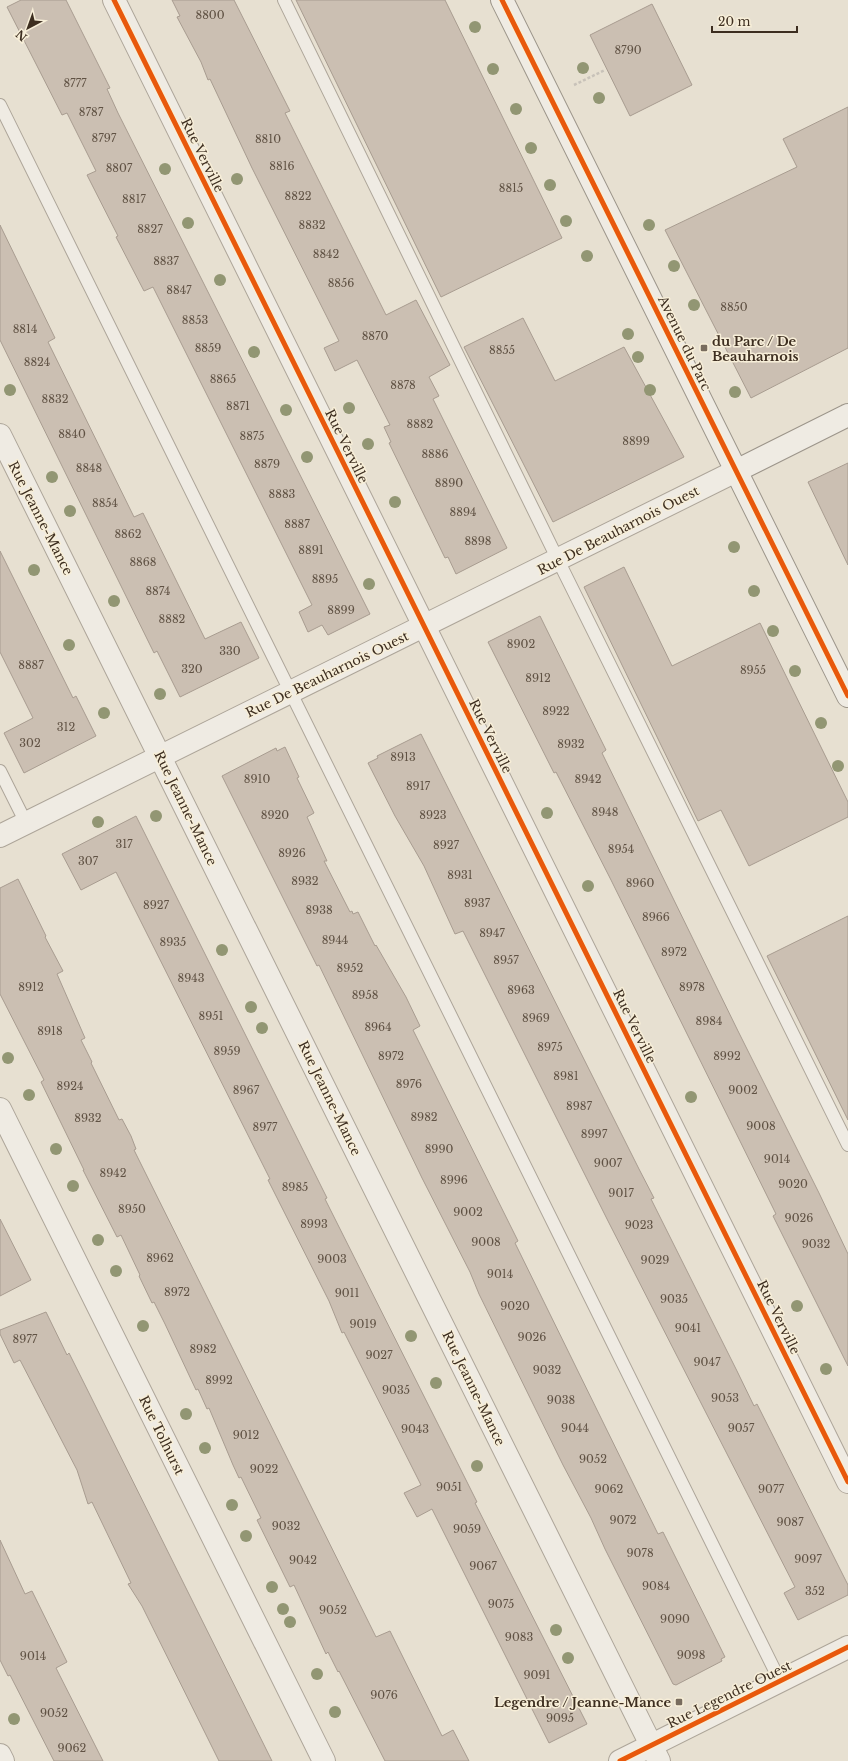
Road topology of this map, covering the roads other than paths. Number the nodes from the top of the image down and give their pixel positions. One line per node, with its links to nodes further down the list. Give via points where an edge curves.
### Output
1 (114, 0): 9 (street, Rue Verville)
2 (284, 0): 8 (lane)
3 (502, 0): 7 (street, Avenue du Parc)
4 (0, 105): 10 (lane)
5 (848, 415): 7 (street, Rue De Beauharnois Ouest)
6 (0, 435): 12 (street, Rue Jeanne-Mance)
7 (736, 471): 8 (street, Rue De Beauharnois Ouest); 11 (street, Avenue du Parc)
8 (558, 560): 9 (street, Rue De Beauharnois Ouest); 17 (lane)
9 (424, 626): 10 (street, Rue De Beauharnois Ouest); 18 (street, Rue Verville)
10 (292, 692): 12 (street, Rue De Beauharnois Ouest); 20 (lane)
11 (848, 696)
12 (160, 755): 14 (street, Rue De Beauharnois Ouest); 21 (street, Rue Jeanne-Mance)
13 (0, 771): 14 (lane)
14 (26, 823): 15 (street, Rue De Beauharnois Ouest)
15 (0, 836)
16 (0, 1110): 24 (street, Rue Tolhurst)
17 (848, 1145)
18 (848, 1482)
19 (848, 1647): 20 (street, Rue Legendre Ouest)
20 (780, 1681): 21 (street, Rue Legendre Ouest)
21 (656, 1753): 25 (street, Rue Legendre Ouest)
22 (0, 1755): 23 (street)
23 (3, 1761)
24 (324, 1761)
25 (620, 1761)

